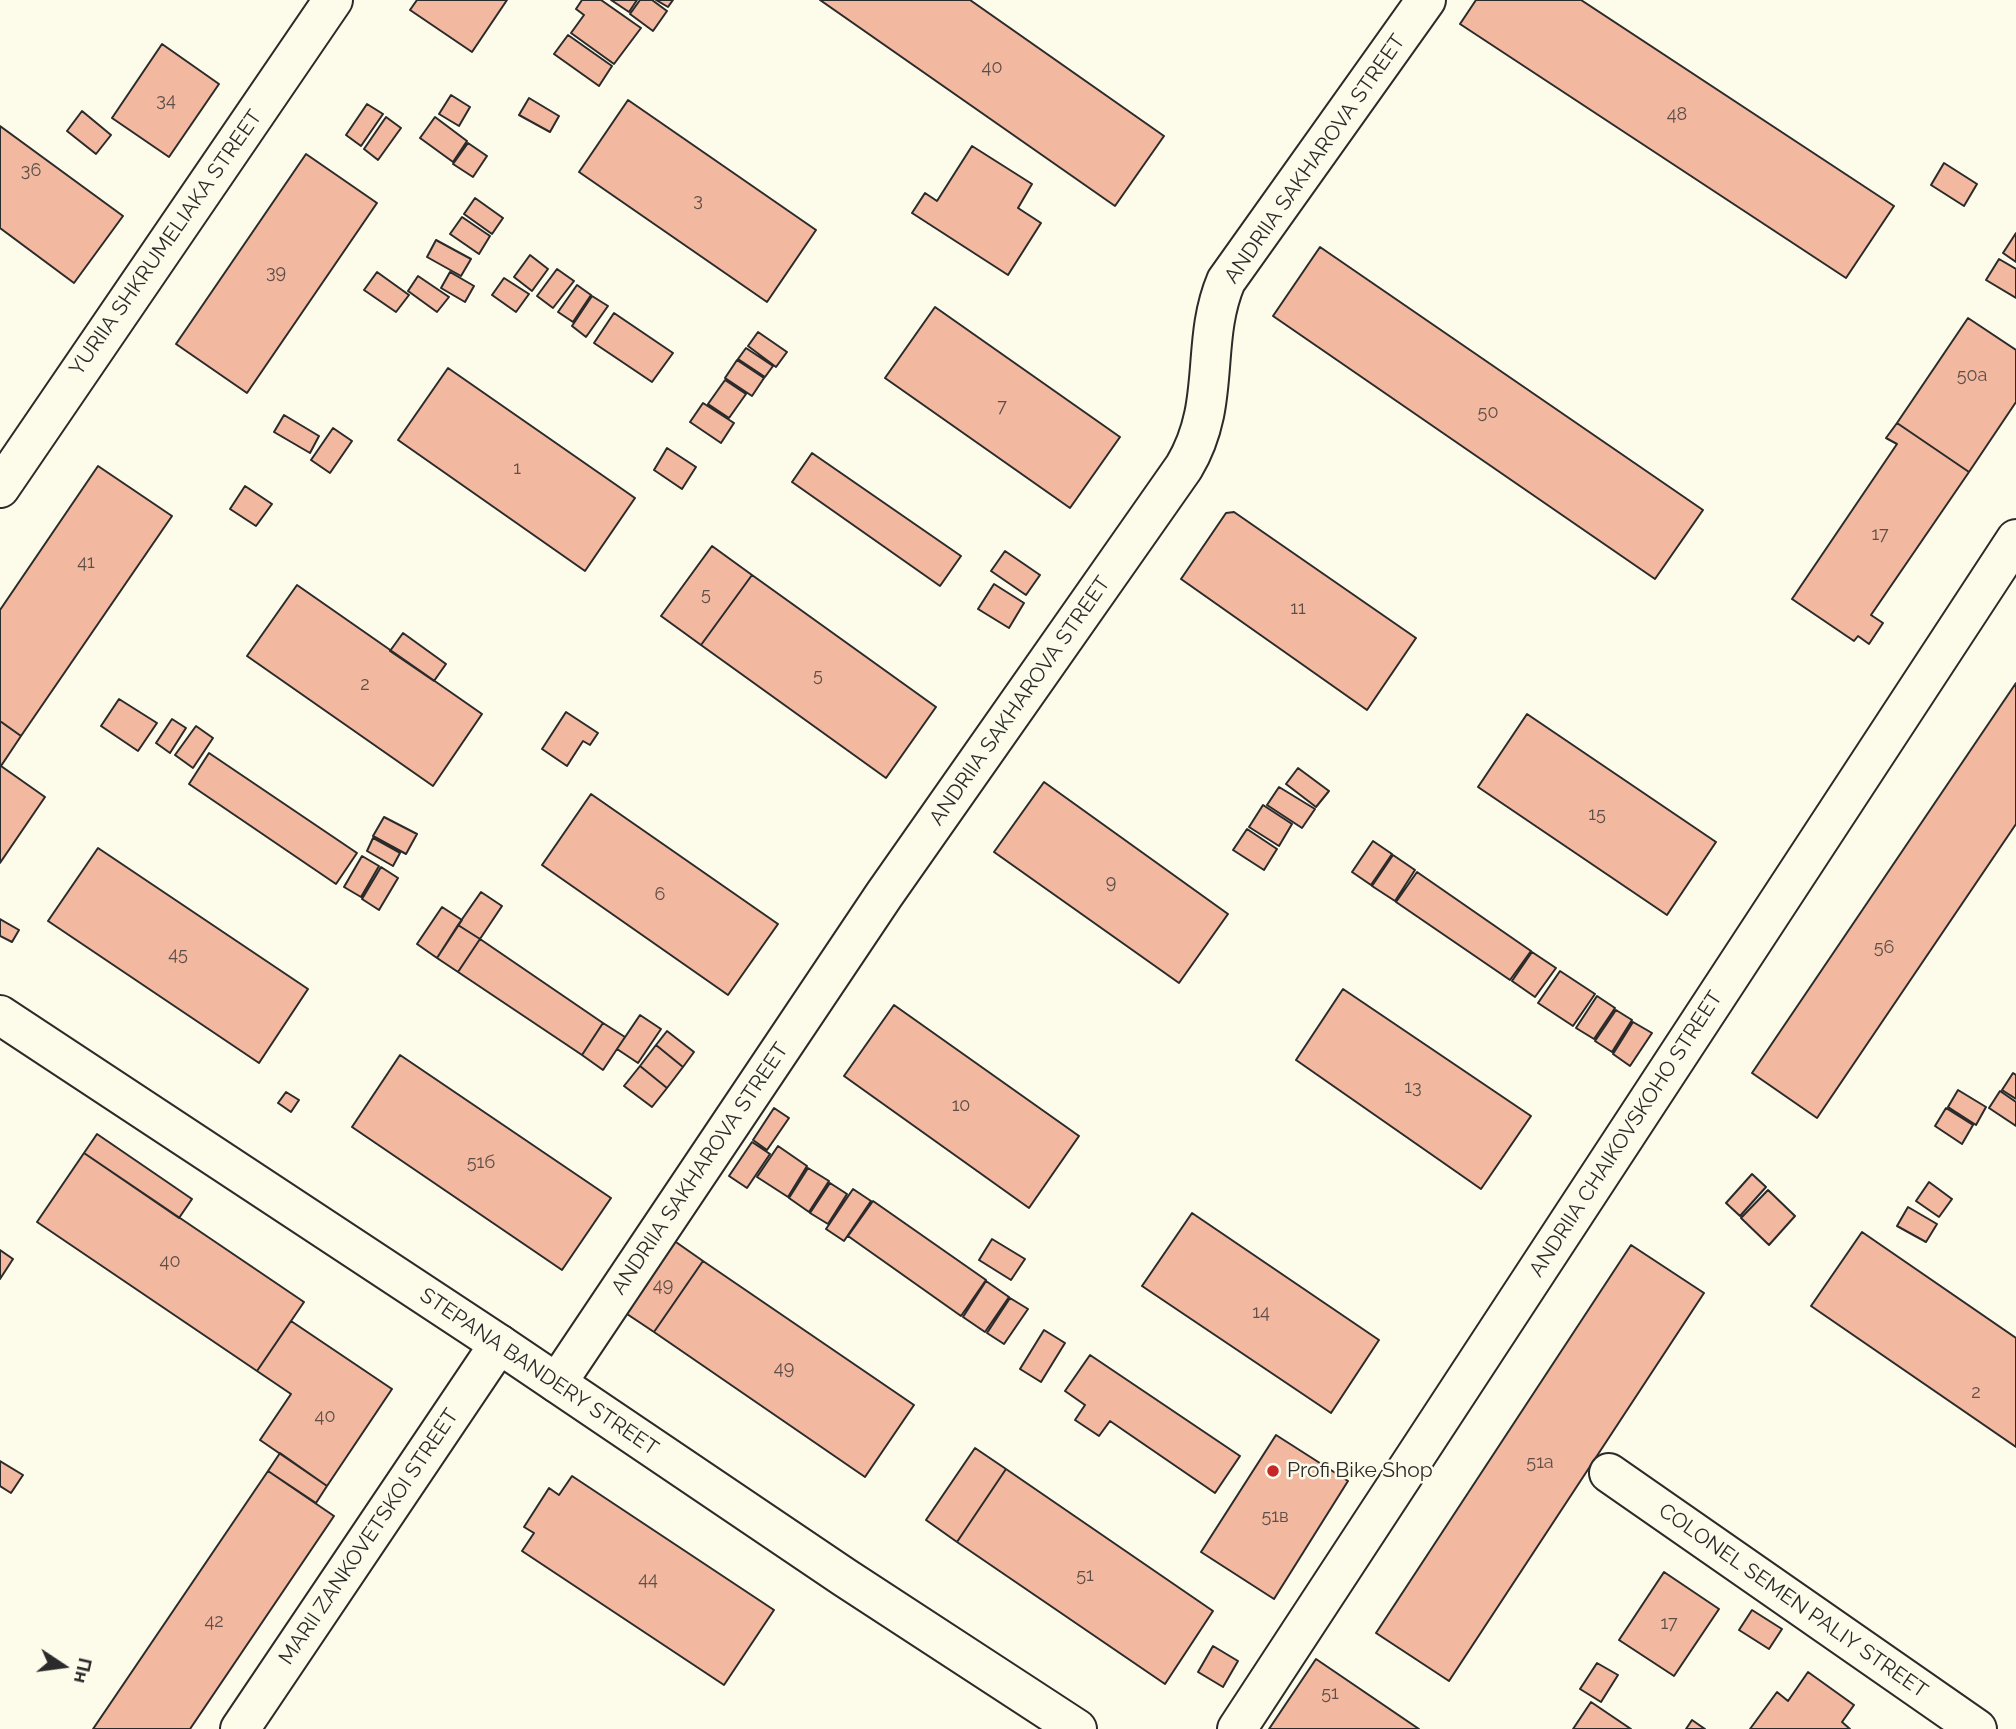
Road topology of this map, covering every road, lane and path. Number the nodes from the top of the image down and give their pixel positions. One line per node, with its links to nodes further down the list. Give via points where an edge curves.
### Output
1 (333, 0): 3 (street, YURIIA SHKRUMELIAKA STREET)
2 (1426, 0): 7 (street, ANDRIIA SAKHAROVA STREET, via 1226,281 1214,324 1207,413 1184,467 884,895)
3 (0, 488)
4 (2016, 539): 11 (street, ANDRIIA CHAIKOVSKOHO STREET)
5 (0, 1015): 6 (street, STEPANA BANDERY STREET)
6 (499, 1344): 7 (street, STEPANA BANDERY STREET); 9 (street, MARII ZANKOVETSKOI STREET)
7 (557, 1383): 10 (street, STEPANA BANDERY STREET)
8 (1609, 1473): 12 (street, COLONEL SEMEN PALIY STREET)
9 (240, 1729)
10 (1077, 1729)
11 (1237, 1729)
12 (1977, 1729)

